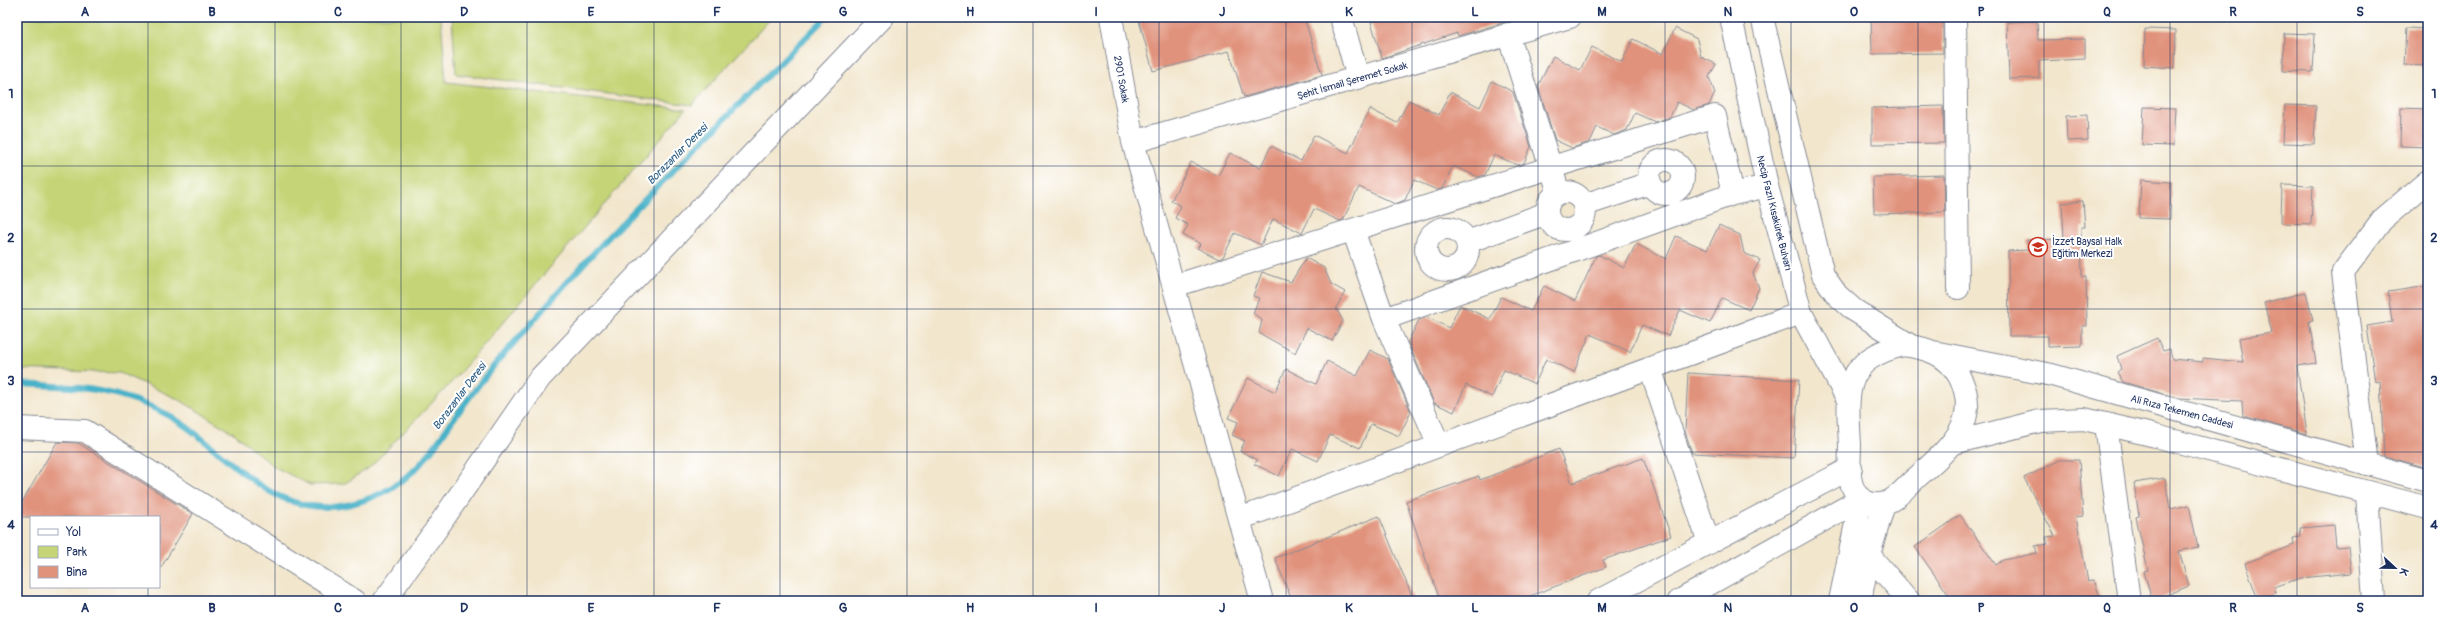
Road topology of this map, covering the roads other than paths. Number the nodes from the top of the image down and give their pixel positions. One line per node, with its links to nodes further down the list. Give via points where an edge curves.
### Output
1 (883, 17): 53 (street, via 540,378)
2 (1111, 17): 11 (street, 2901 Sokak)
3 (1341, 17): 9 (street)
4 (1731, 17): 15 (street, Necip Fazıl Kısakürek Bulvarı)
5 (1762, 17): 34 (street, via 1823,275 1838,296 1854,310)
6 (1955, 17): 30 (street)
7 (1564, 18): 8 (street, Şehit İsmail Şeremet Sokak)
8 (1508, 34): 9 (street, Şehit İsmail Şeremet Sokak); 13 (street)
9 (1358, 78): 11 (street, Şehit İsmail Şeremet Sokak)
10 (1649, 137): 12 (street); 13 (street); 18 (street, via 1715,116)
11 (1133, 142): 29 (street, 2901 Sokak)
12 (1660, 161): 16 (street, via 1649,172); 16 (street, via 1670,160 1676,163 1683,178 1678,189)
13 (1553, 168): 17 (street); 19 (street)
14 (2428, 181): 42 (street, via 2382,220 2343,272)
15 (1767, 186): 18 (street); 32 (street, Necip Fazıl Kısakürek Bulvarı)
16 (1659, 188): 20 (street); 22 (street)
17 (1559, 193): 20 (street, via 1571,192 1582,200); 21 (street, via 1550,200)
18 (1733, 194): 22 (street)
19 (1444, 202): 23 (street); 25 (street)
20 (1584, 205): 24 (street, via 1585,212 1580,223)
21 (1547, 212): 24 (street, via 1548,218 1557,228); 26 (street)
22 (1673, 215): 27 (street)
23 (1445, 228): 26 (street, via 1459,231); 28 (street, via 1438,230 1428,240 1427,255 1435,266 1442,270)
24 (1569, 229): 27 (street)
25 (1353, 230): 29 (street); 33 (street)
26 (1467, 242): 28 (street, via 1468,254)
27 (1576, 250): 31 (street)
28 (1455, 269): 31 (street)
29 (1174, 286): 49 (street, 2901 Sokak)
30 (1958, 288)
31 (1466, 290): 33 (street)
32 (1801, 313): 36 (street); 37 (street, Necip Fazıl Kısakürek Bulvarı)
33 (1384, 319): 41 (street)
34 (1911, 346): 35 (street); 37 (street, via 1903,345 1883,350 1866,362 1853,378)
35 (1933, 352): 40 (street, via 1954,368 1964,385 1967,403 1965,422); 42 (street, Ali Rıza Tekemen Caddesi, via 2052,375)
36 (1650, 368): 41 (street); 50 (street)
37 (1847, 398): 43 (street)
38 (2106, 424): 40 (street, via 2084,419 2040,421); 45 (street); 60 (street)
39 (17, 428): 52 (street, via 85,431)
40 (1953, 443): 47 (street, via 1892,500)
41 (1439, 446): 49 (street)
42 (2367, 464): 44 (street, Ali Rıza Tekemen Caddesi)
43 (1851, 468): 46 (street, via 1854,490); 50 (street)
44 (2428, 481)
45 (2367, 493): 48 (street); 61 (street)
46 (1861, 499): 47 (street); 56 (street); 57 (street)
47 (1884, 504): 51 (street)
48 (2428, 508)
49 (1239, 519): 54 (street, 2901 Sokak)
50 (1709, 543): 55 (street)
51 (1869, 555): 58 (street); 59 (street)
52 (355, 601)
53 (384, 601)
54 (1262, 601)
55 (1598, 601)
56 (1679, 601)
57 (1840, 601)
58 (1860, 601)
59 (1909, 601)
60 (2129, 601)
61 (2374, 601)

